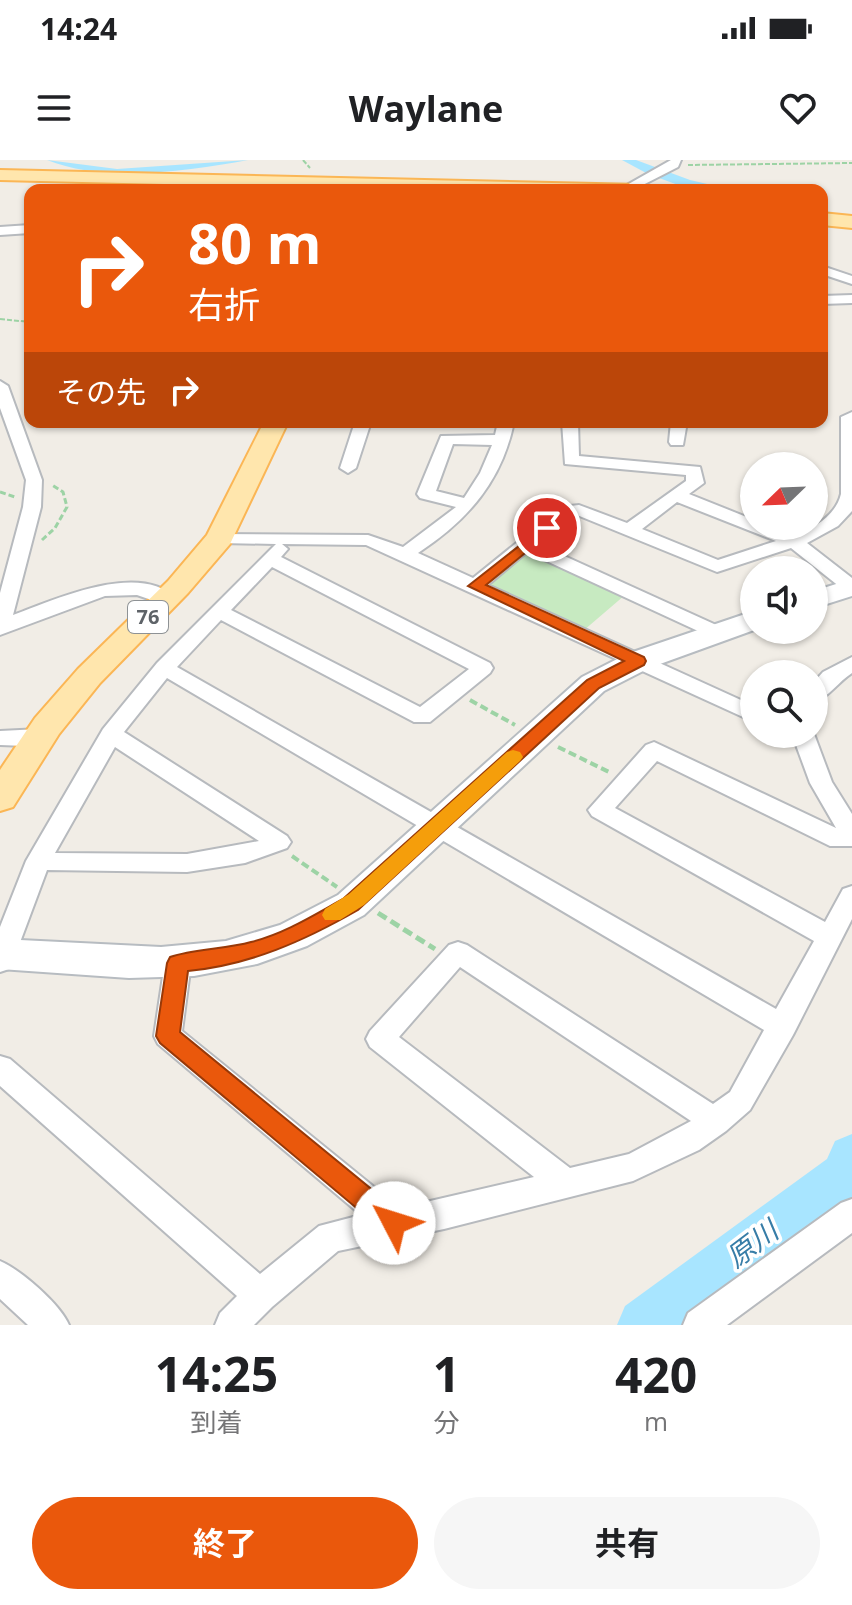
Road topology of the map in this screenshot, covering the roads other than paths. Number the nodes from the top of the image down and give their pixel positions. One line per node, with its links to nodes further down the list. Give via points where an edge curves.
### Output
1 (373, 160): 5 (main road)
2 (672, 164): 6 (street)
3 (0, 175): 4 (main road)
4 (300, 184)
5 (372, 184)
6 (639, 184)
7 (828, 220): 8 (main road)
8 (852, 222)
9 (24, 229): 10 (street)
10 (0, 231)
11 (828, 272): 12 (street)
12 (852, 280)
13 (852, 299): 14 (street)
14 (828, 300)
15 (0, 386): 39 (street, via 34,480 32,507)
16 (852, 417): 29 (street, via 847,506 832,522)
17 (273, 428): 27 (main road, 76)
18 (361, 428): 23 (street)
19 (570, 428): 24 (street, via 571,460 694,471 695,483)
20 (678, 428): 22 (street)
21 (505, 431): 25 (street, via 488,474); 25 (street, via 447,439 426,494)
22 (677, 442)
23 (348, 468)
24 (675, 495): 26 (street); 29 (street)
25 (466, 504): 31 (street)
26 (630, 530): 29 (street, via 717,566); 30 (street, via 579,510 567,511)
27 (220, 538): 28 (street); 36 (main road, 76)
28 (287, 539): 31 (street, via 368,540); 32 (street)
29 (793, 541): 34 (street)
30 (526, 545): 33 (street); 40 (street)
31 (405, 554): 33 (street)
32 (270, 559): 37 (street); 37 (street, via 483,668 422,717)
33 (475, 586): 41 (street)
34 (852, 587): 35 (street)
35 (828, 595)
36 (166, 599): 39 (street, via 120,589); 47 (main road, 76, via 89,676)
37 (221, 612): 43 (street)
38 (740, 625): 40 (street)
39 (0, 627)
40 (718, 633): 41 (street)
41 (638, 661): 45 (street); 51 (street, via 593,684)
42 (852, 664): 44 (street)
43 (164, 668): 46 (street); 51 (street)
44 (828, 679)
45 (740, 708)
46 (111, 734): 53 (street); 53 (street, via 279,842 239,857 190,865)
47 (40, 736): 48 (street); 50 (main road, 76)
48 (0, 738)
49 (806, 748): 52 (street)
50 (0, 798)
51 (439, 825): 57 (street, via 356,900 307,929 259,949); 58 (street)
52 (852, 835): 55 (street, via 830,837 654,750 600,810)
53 (38, 861): 56 (street)
54 (852, 896): 55 (street)
55 (828, 936): 58 (street)
56 (1, 956): 57 (street)
57 (178, 963): 63 (street, via 168,1036)
58 (783, 1027): 60 (street, via 740,1101)
59 (0, 1068): 65 (street)
60 (716, 1122): 61 (street, via 633,1167); 61 (street, via 458,952 380,1039)
61 (565, 1183): 63 (street)
62 (852, 1214): 68 (street)
63 (394, 1223): 65 (street, via 330,1237)
64 (0, 1277): 66 (street)
65 (260, 1295): 67 (street)
66 (52, 1325)
67 (232, 1325)
68 (700, 1325)

